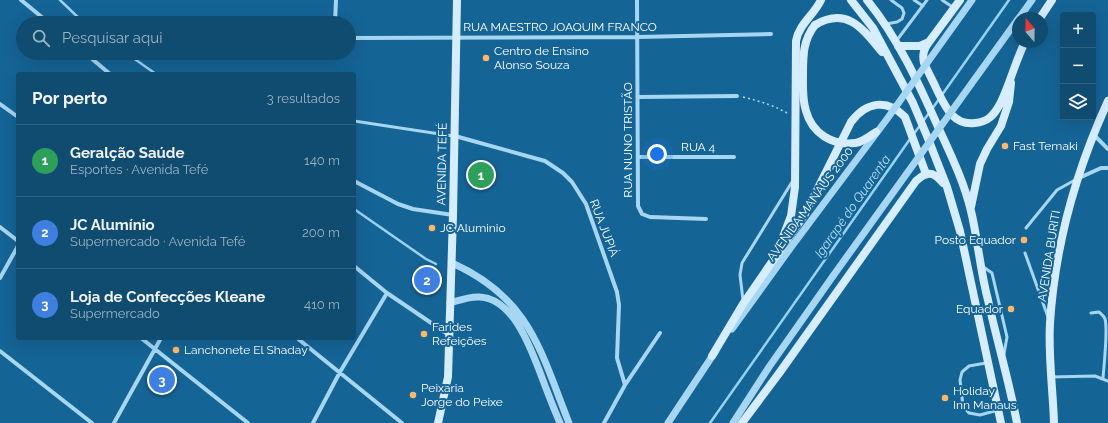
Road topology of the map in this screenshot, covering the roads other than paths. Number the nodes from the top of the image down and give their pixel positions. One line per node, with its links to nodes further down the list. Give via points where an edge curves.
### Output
1 (22, 0): 20 (street)
2 (336, 0): 21 (street)
3 (458, 0): 27 (main road, AVENIDA TEFÉ)
4 (637, 0): 25 (street, RUA NUNO TRISTÃO)
5 (821, 0): 49 (main road, via 797,34)
6 (852, 0): 32 (main road, via 873,28)
7 (867, 0): 22 (main road)
8 (891, 0): 22 (lane, via 902,8 904,13 902,19 897,22)
9 (914, 0): 16 (lane)
10 (927, 0): 16 (lane)
11 (942, 0): 17 (lane)
12 (960, 0): 17 (main road)
13 (972, 0): 41 (street, AVENIDA MANAUS 2000, bridge)
14 (1032, 0): 18 (street)
15 (1052, 0): 19 (main road)
16 (923, 6): 29 (lane)
17 (954, 8): 28 (main road)
18 (1023, 12)
19 (1044, 12)
20 (41, 16)
21 (335, 16)
22 (885, 24): 29 (main road)
23 (1012, 26): 95 (street, bridge, via 833,276)
24 (771, 34): 25 (street, RUA MAESTRO JOAQUIM FRANCO)
25 (638, 37): 27 (street, RUA MAESTRO JOAQUIM FRANCO); 36 (street, RUA NUNO TRISTÃO)
26 (356, 38): 27 (street, RUA MAESTRO JOAQUIM FRANCO)
27 (456, 38): 43 (main road, AVENIDA TEFÉ)
28 (929, 42): 29 (main road, via 916,46); 34 (main road, via 922,56 948,111 963,123 988,120 1000,104)
29 (897, 44): 53 (main road, via 937,123)
30 (1023, 48): 34 (main road)
31 (93, 60): 33 (street)
32 (894, 66): 41 (main road, bridge, via 864,31 847,19 824,19 809,32 805,42 804,99 811,124 819,134 843,143 855,143); 52 (main road, via 913,103)
33 (108, 72)
34 (1012, 74): 53 (main road, via 1009,102 1001,126 980,164)
35 (737, 96): 36 (street)
36 (638, 97): 45 (street, RUA NUNO TRISTÃO)
37 (1108, 101): 42 (main road, AVENIDA BURITI)
38 (0, 104): 39 (street)
39 (16, 116)
40 (356, 121): 43 (lane)
41 (876, 132): 77 (street, AVENIDA MANAUS 2000, bridge)
42 (1093, 134): 44 (street); 50 (main road, AVENIDA BURITI)
43 (455, 136): 54 (main road, AVENIDA TEFÉ); 83 (street, RUA JUPIÁ, via 545,161 563,173 579,193 586,204 617,292 617,358)
44 (1108, 149)
45 (638, 157): 46 (street, RUA 4); 55 (street, RUA NUNO TRISTÃO, via 638,206 642,214 650,217)
46 (734, 157)
47 (1108, 168): 50 (street, via 1102,168)
48 (926, 174): 52 (main road, via 938,176); 61 (main road, via 905,117 894,108 883,104 864,108 852,122 805,214); 96 (main road, via 916,181)
49 (796, 178): 61 (main road, via 790,216); 67 (lane, via 742,263 740,275)
50 (1077, 179): 57 (lane, via 1057,190); 69 (main road, AVENIDA BURITI, via 1062,235)
51 (356, 182): 54 (street, via 398,204)
52 (947, 187): 78 (main road, via 960,231)
53 (970, 209): 98 (main road, via 987,298)
54 (453, 216): 62 (main road, AVENIDA TEFÉ)
55 (706, 219)
56 (0, 227): 58 (street)
57 (1026, 228)
58 (16, 239)
59 (16, 250): 64 (street)
60 (1024, 253): 69 (lane)
61 (776, 257): 67 (main road)
62 (452, 263): 66 (main road, AVENIDA TEFÉ); 92 (street, via 485,281 503,295 529,327)
63 (356, 268): 65 (street)
64 (0, 278)
65 (387, 293): 71 (street); 79 (street)
66 (450, 303): 71 (main road, AVENIDA TEFÉ); 91 (street, via 470,297 481,297 492,300 512,315 528,342)
67 (743, 304): 77 (main road)
68 (1091, 313): 81 (lane, via 1099,312 1105,320)
69 (1050, 324): 80 (main road, AVENIDA BURITI)
70 (660, 333): 83 (street)
71 (450, 335): 90 (main road, AVENIDA TEFÉ, via 448,377)
72 (144, 340): 75 (street)
73 (160, 340): 75 (street)
74 (300, 340): 79 (street)
75 (155, 349): 86 (street); 87 (street)
76 (0, 351): 85 (street)
77 (712, 356): 94 (street, AVENIDA MANAUS 2000)
78 (988, 362): 84 (main road); 84 (lane, via 969,366 962,372 960,380 963,406 969,413 980,414)
79 (340, 372): 88 (street); 89 (street)
80 (1051, 377): 81 (lane); 99 (main road, AVENIDA BURITI)
81 (1103, 378): 82 (lane)
82 (1108, 381)
83 (625, 385): 93 (street)
84 (998, 410): 97 (main road)
85 (92, 423)
86 (114, 423)
87 (248, 423)
88 (313, 423)
89 (402, 423)
90 (438, 423)
91 (560, 423)
92 (569, 423)
93 (604, 423)
94 (668, 423)
95 (733, 423)
96 (742, 423)
97 (1001, 423)
98 (1017, 423)
99 (1054, 423)

